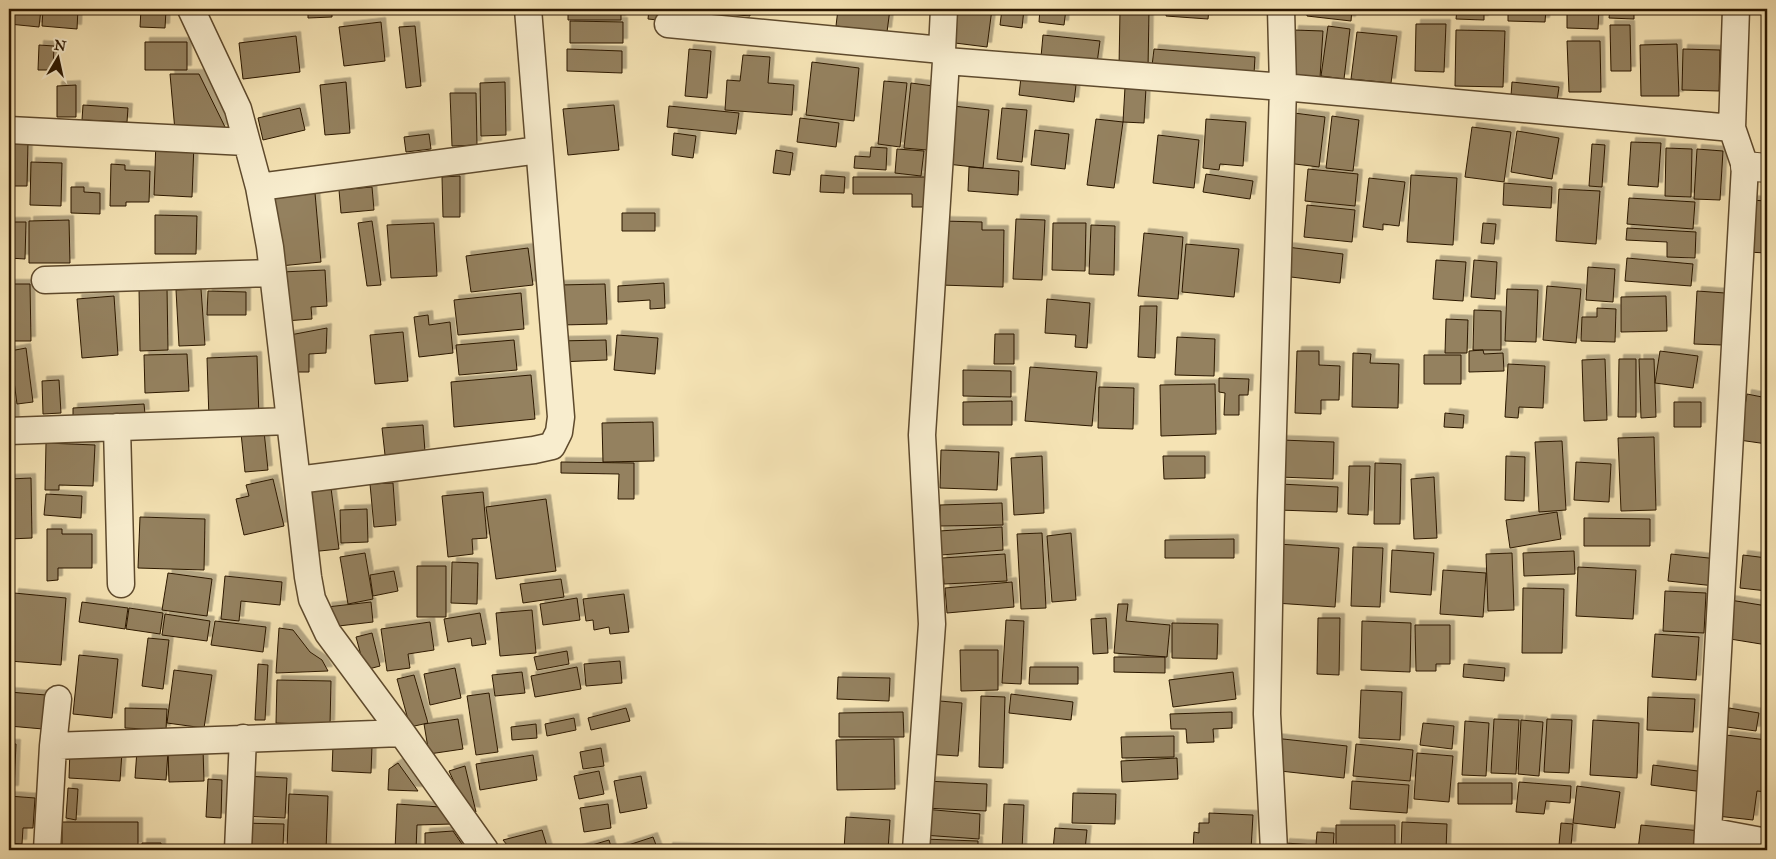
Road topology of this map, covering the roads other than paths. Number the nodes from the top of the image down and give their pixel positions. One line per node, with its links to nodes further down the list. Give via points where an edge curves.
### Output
1 (190, 9): 11 (street, via 238,109)
2 (528, 9): 12 (street)
3 (944, 9): 7 (street)
4 (1281, 9): 8 (street)
5 (1736, 9): 9 (street)
6 (668, 24): 7 (street)
7 (944, 56): 8 (street); 31 (street, via 922,435 932,624)
8 (1283, 87): 9 (street); 32 (street, via 1268,714)
9 (1732, 128): 13 (street)
10 (9, 130): 11 (street)
11 (246, 142): 14 (street)
12 (539, 150): 14 (street); 20 (street, via 562,417 552,446)
13 (1756, 167): 26 (street)
14 (259, 187): 15 (street)
15 (273, 273): 16 (street); 17 (street)
16 (44, 280)
17 (290, 422): 18 (street); 20 (street)
18 (117, 427): 19 (street); 21 (street)
19 (9, 431)
20 (296, 480): 23 (street, via 312,599 328,633)
21 (121, 584)
22 (58, 699): 25 (street)
23 (402, 733): 24 (street); 30 (street)
24 (242, 738): 25 (street); 29 (street)
25 (53, 746): 28 (street)
26 (1707, 841): 27 (street)
27 (1767, 842)
28 (47, 850)
29 (238, 850)
30 (485, 850)
31 (916, 850)
32 (1274, 850)

